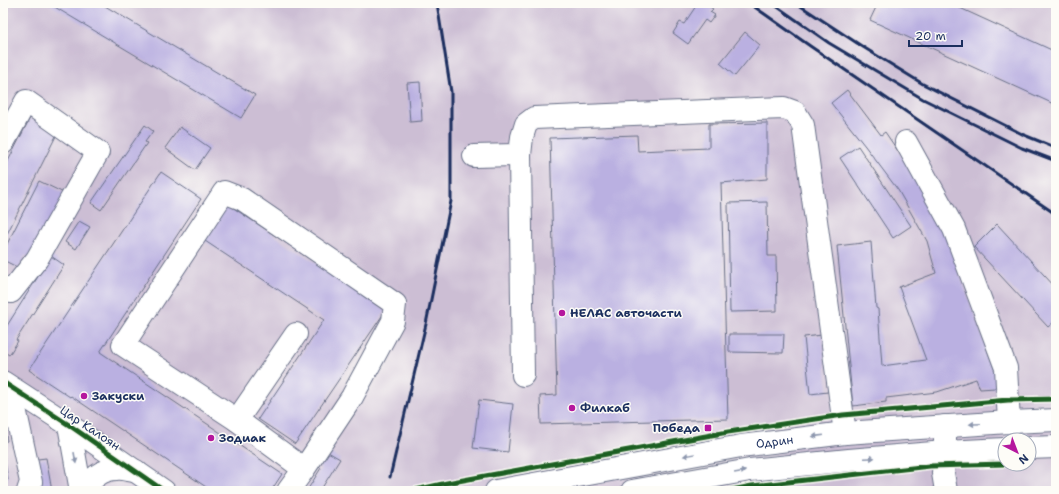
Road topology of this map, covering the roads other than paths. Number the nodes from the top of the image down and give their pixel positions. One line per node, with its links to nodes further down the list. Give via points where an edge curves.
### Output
1 (906, 142): 11 (main road, via 954,229 1004,361)
2 (3, 143): 5 (main road, via 26,101 98,152 37,259 11,292)
3 (520, 155): 4 (main road); 7 (main road); 14 (main road, via 526,124 534,118 784,108 795,112 803,125)
4 (474, 156)
5 (3, 288)
6 (296, 334): 9 (main road)
7 (523, 375)
8 (3, 389): 12 (main road, Цар Калоян); 21 (main road, via 16,413 31,482)
9 (237, 420): 19 (main road); 19 (main road, via 123,345 224,192 242,199 395,304 393,321 352,397)
10 (1056, 420): 11 (main road, Одрин)
11 (1009, 422): 13 (main road, Одрин, one-way to 13)
12 (69, 425): 20 (main road, Цар Калоян); 22 (main road, one-way to 22)
13 (945, 426): 14 (main road, Одрин); 18 (main road)
14 (845, 433): 26 (main road, Одрин, one-way to 26, via 741,446)
15 (1056, 447): 16 (main road)
16 (1037, 448)
17 (997, 449): 18 (main road, Одрин)
18 (945, 452): 27 (main road, Одрин, one-way to 18, via 750,470); 28 (main road, via 943,473)
19 (304, 469): 25 (main road)
20 (136, 471): 23 (main road, via 117,469 103,472 93,478); 24 (main road, Цар Калоян)
21 (28, 491)
22 (81, 491)
23 (85, 491)
24 (164, 491)
25 (288, 491)
26 (496, 491)
27 (632, 491)
28 (946, 491)

